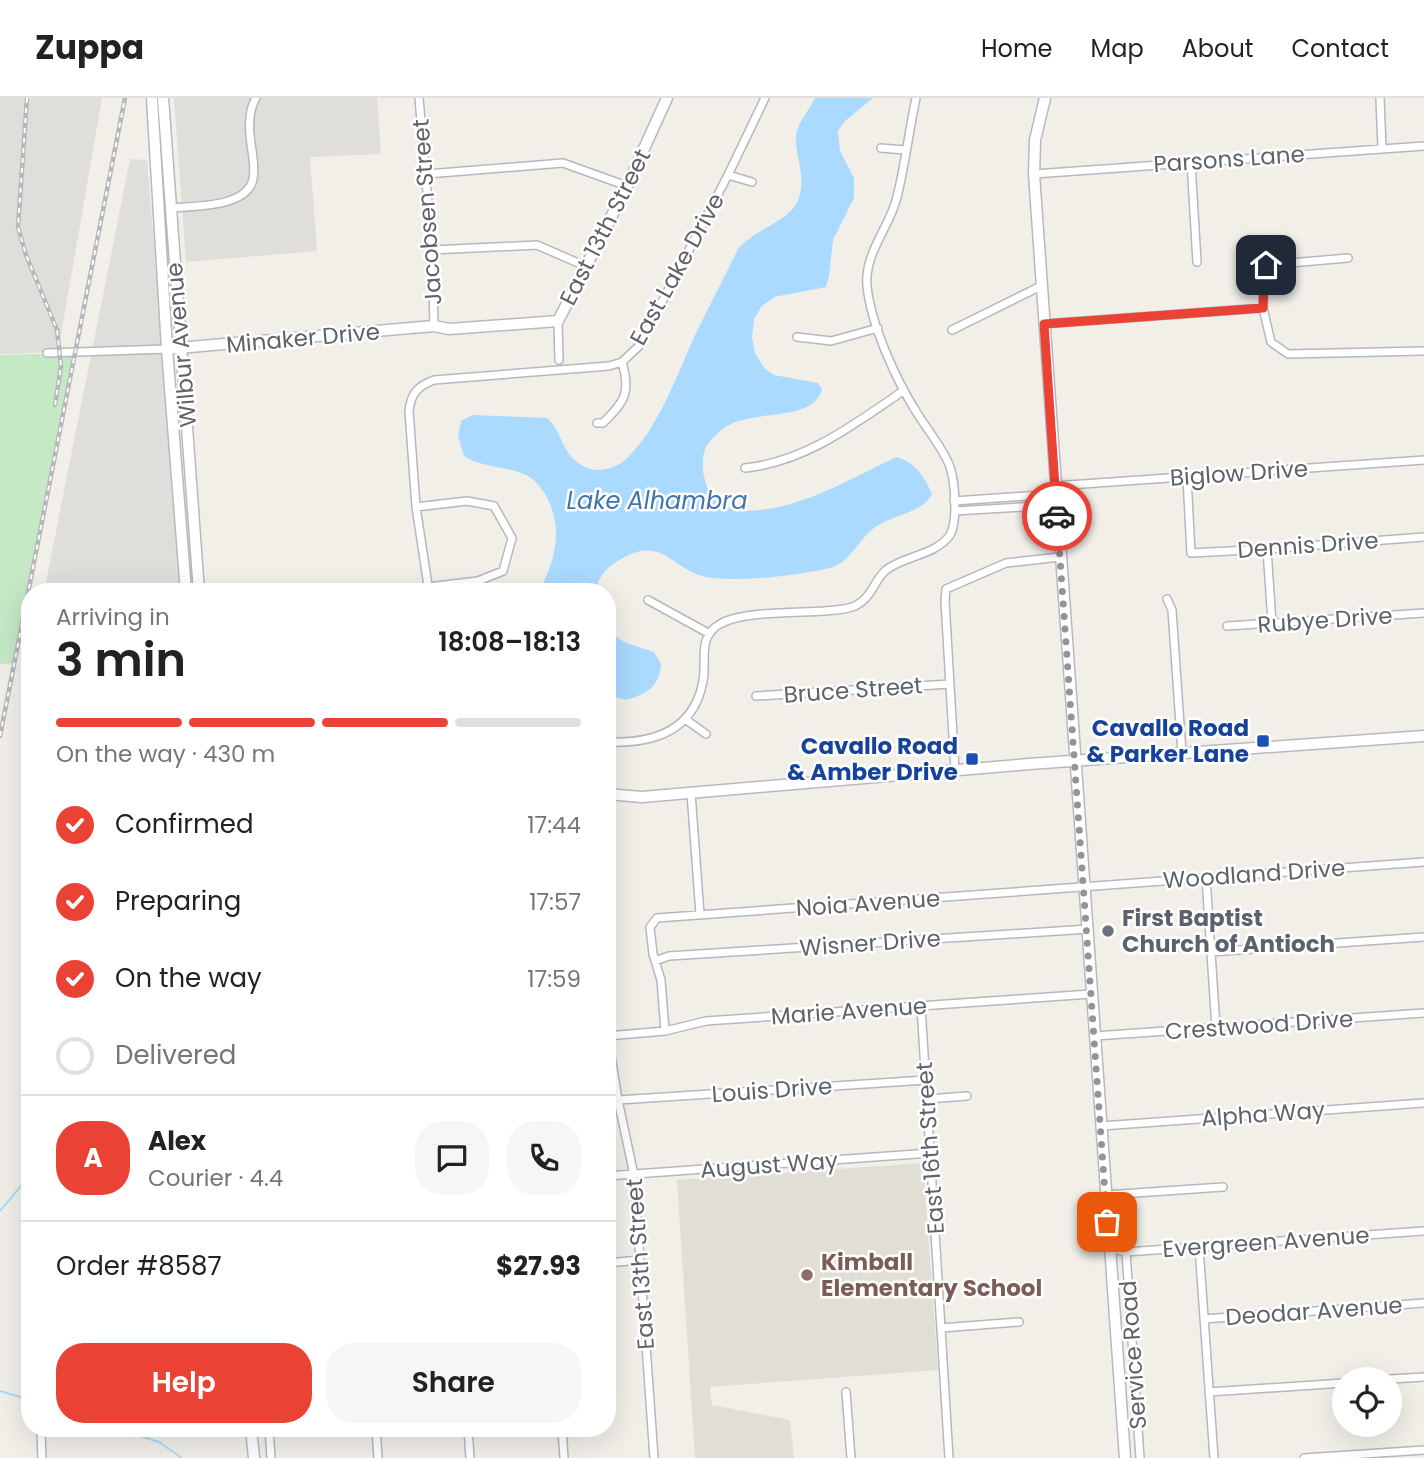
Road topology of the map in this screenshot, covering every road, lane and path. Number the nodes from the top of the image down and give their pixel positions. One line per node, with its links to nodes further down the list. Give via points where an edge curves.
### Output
1 (152, 98): 20 (main road, Wilbur Avenue)
2 (163, 98): 20 (main road, Wilbur Avenue)
3 (256, 98): 20 (street, via 249,126 254,177 250,187 237,199 222,203)
4 (419, 98): 15 (street, Jacobsen Street)
5 (765, 98): 17 (street, East Lake Drive)
6 (916, 98): 13 (street)
7 (1045, 98): 16 (main road, via 1035,140)
8 (1380, 98): 12 (street)
9 (665, 99): 19 (main road, East 13th Street)
10 (1424, 146): 12 (street, Parsons Lane)
11 (881, 148): 13 (street)
12 (1382, 149): 14 (street, Parsons Lane)
13 (905, 150): 30 (street, via 897,199 867,267 867,287)
14 (1191, 162): 16 (street, Parsons Lane); 23 (street)
15 (427, 174): 19 (street, via 563,163); 21 (street, Jacobsen Street)
16 (1034, 174): 25 (main road)
17 (728, 175): 18 (street); 38 (street, East Lake Drive, via 639,346)
18 (752, 182)
19 (627, 186): 24 (main road, East 13th Street)
20 (164, 208): 33 (main road, Wilbur Avenue); 34 (main road, Wilbur Avenue)
21 (432, 250): 24 (street, via 537,244); 29 (street, Jacobsen Street)
22 (1348, 258): 26 (street, via 1266,265)
23 (1198, 262)
24 (585, 266): 27 (main road, East 13th Street)
25 (1041, 286): 28 (main road); 31 (street)
26 (1263, 308): 28 (street); 35 (street, via 1271,342 1288,354)
27 (558, 321): 29 (main road, Minaker Drive, via 449,329); 37 (street, East 13th Street)
28 (1044, 324): 44 (main road)
29 (434, 326): 33 (main road, Minaker Drive)
30 (878, 328): 32 (street, via 831,341); 39 (street)
31 (952, 330)
32 (797, 337)
33 (182, 348): 34 (main road, Minaker Drive); 54 (main road, Wilbur Avenue)
34 (167, 349): 36 (street, Minaker Drive); 50 (main road, Wilbur Avenue)
35 (1424, 351)
36 (47, 353)
37 (559, 360)
38 (622, 362): 40 (street, via 628,383 622,405 603,423); 47 (street, East Lake Drive, via 434,380 415,390 409,411)
39 (903, 391): 42 (street, via 829,441 763,466); 45 (street, via 950,466)
40 (597, 423)
41 (1424, 460): 43 (street, Biglow Drive)
42 (745, 468)
43 (1187, 477): 44 (street, Biglow Drive); 49 (street, Dennis Drive, via 1191,552)
44 (1055, 490): 45 (street, Biglow Drive); 46 (main road)
45 (954, 505): 46 (street); 62 (street, via 950,534 940,544 884,571 866,599 854,606 737,617)
46 (1056, 505): 51 (main road)
47 (416, 507): 55 (street); 56 (street, via 467,501 494,506 512,538 503,571)
48 (1424, 537): 49 (street, Dennis Drive)
49 (1267, 549): 60 (street)
50 (183, 550): 52 (main road, Wilbur Avenue); 53 (main road, via 191,558)
51 (1060, 557): 63 (street, via 1006,563 946,589); 70 (main road)
52 (185, 583)
53 (197, 583)
54 (199, 583)
55 (427, 583)
56 (466, 583)
57 (1167, 599): 69 (street, via 1172,610)
58 (648, 600): 62 (street)
59 (1424, 613): 60 (street, Rubye Drive)
60 (1272, 623): 61 (street, Rubye Drive)
61 (1227, 626)
62 (708, 632): 65 (street, via 698,701)
63 (950, 684): 64 (street, Bruce Street); 71 (street)
64 (756, 696)
65 (685, 719): 66 (street); 68 (street, via 665,734)
66 (706, 734)
67 (1424, 736): 69 (main road)
68 (616, 742)
69 (1182, 753): 70 (main road)
70 (1075, 760): 71 (main road); 76 (main road)
71 (956, 770): 72 (main road)
72 (691, 793): 73 (main road); 77 (street)
73 (616, 795)
74 (1424, 862): 75 (street, Woodland Drive)
75 (1206, 877): 76 (street, Woodland Drive); 80 (street)
76 (1084, 887): 77 (street, Noia Avenue); 78 (main road)
77 (701, 914): 81 (street, Noia Avenue, via 652,922)
78 (1087, 929): 81 (street, Wisner Drive, via 669,956); 82 (main road)
79 (1424, 937): 80 (street)
80 (1211, 952): 85 (street)
81 (655, 961): 86 (street)
82 (1091, 994): 83 (street, Marie Avenue); 88 (main road)
83 (921, 1006): 86 (street, Marie Avenue, via 706,1021); 89 (street, East 16th Street)
84 (1424, 1013): 85 (street, Crestwood Drive)
85 (1216, 1028): 88 (street, Crestwood Drive)
86 (665, 1031): 87 (street, Marie Avenue)
87 (616, 1035)
88 (1095, 1037): 95 (main road)
89 (926, 1080): 92 (street, East 16th Street); 93 (street, Louis Drive)
90 (616, 1088): 93 (street, East 13th Street)
91 (967, 1096): 92 (street)
92 (927, 1099): 96 (street, East 16th Street)
93 (618, 1100): 97 (street, East 13th Street)
94 (1424, 1103): 95 (street, Alpha Way)
95 (1101, 1126): 100 (main road)
96 (931, 1153): 97 (street, August Way); 110 (street, East 16th Street)
97 (634, 1175): 98 (street, August Way); 105 (street, East 13th Street)
98 (616, 1176)
99 (1223, 1187): 100 (street)
100 (1106, 1195): 103 (main road)
101 (1424, 1231): 102 (street, Evergreen Avenue)
102 (1199, 1247): 104 (street, Evergreen Avenue); 108 (street)
103 (1109, 1248): 104 (street, Evergreen Avenue); 132 (main road)
104 (1126, 1252): 133 (street, Service Road)
105 (640, 1260): 106 (street); 129 (street, East 13th Street)
106 (616, 1262)
107 (1424, 1303): 108 (street, Deodar Avenue)
108 (1204, 1319): 115 (street)
109 (1019, 1322): 110 (street)
110 (941, 1328): 131 (street, East 16th Street)
111 (1424, 1377): 112 (street)
112 (1402, 1379)
113 (1332, 1384): 115 (street)
114 (846, 1392): 130 (street)
115 (1209, 1392): 134 (street)
116 (41, 1437): 123 (street)
117 (252, 1437): 124 (main road)
118 (270, 1437): 125 (street)
119 (377, 1437): 126 (street)
120 (469, 1437): 127 (street)
121 (563, 1437): 128 (street)
122 (1424, 1450): 135 (street)
123 (42, 1458)
124 (254, 1458)
125 (271, 1458)
126 (378, 1458)
127 (470, 1458)
128 (564, 1458)
129 (654, 1458)
130 (851, 1458)
131 (949, 1458)
132 (1125, 1458)
133 (1140, 1458)
134 (1214, 1458)
135 (1304, 1458)

